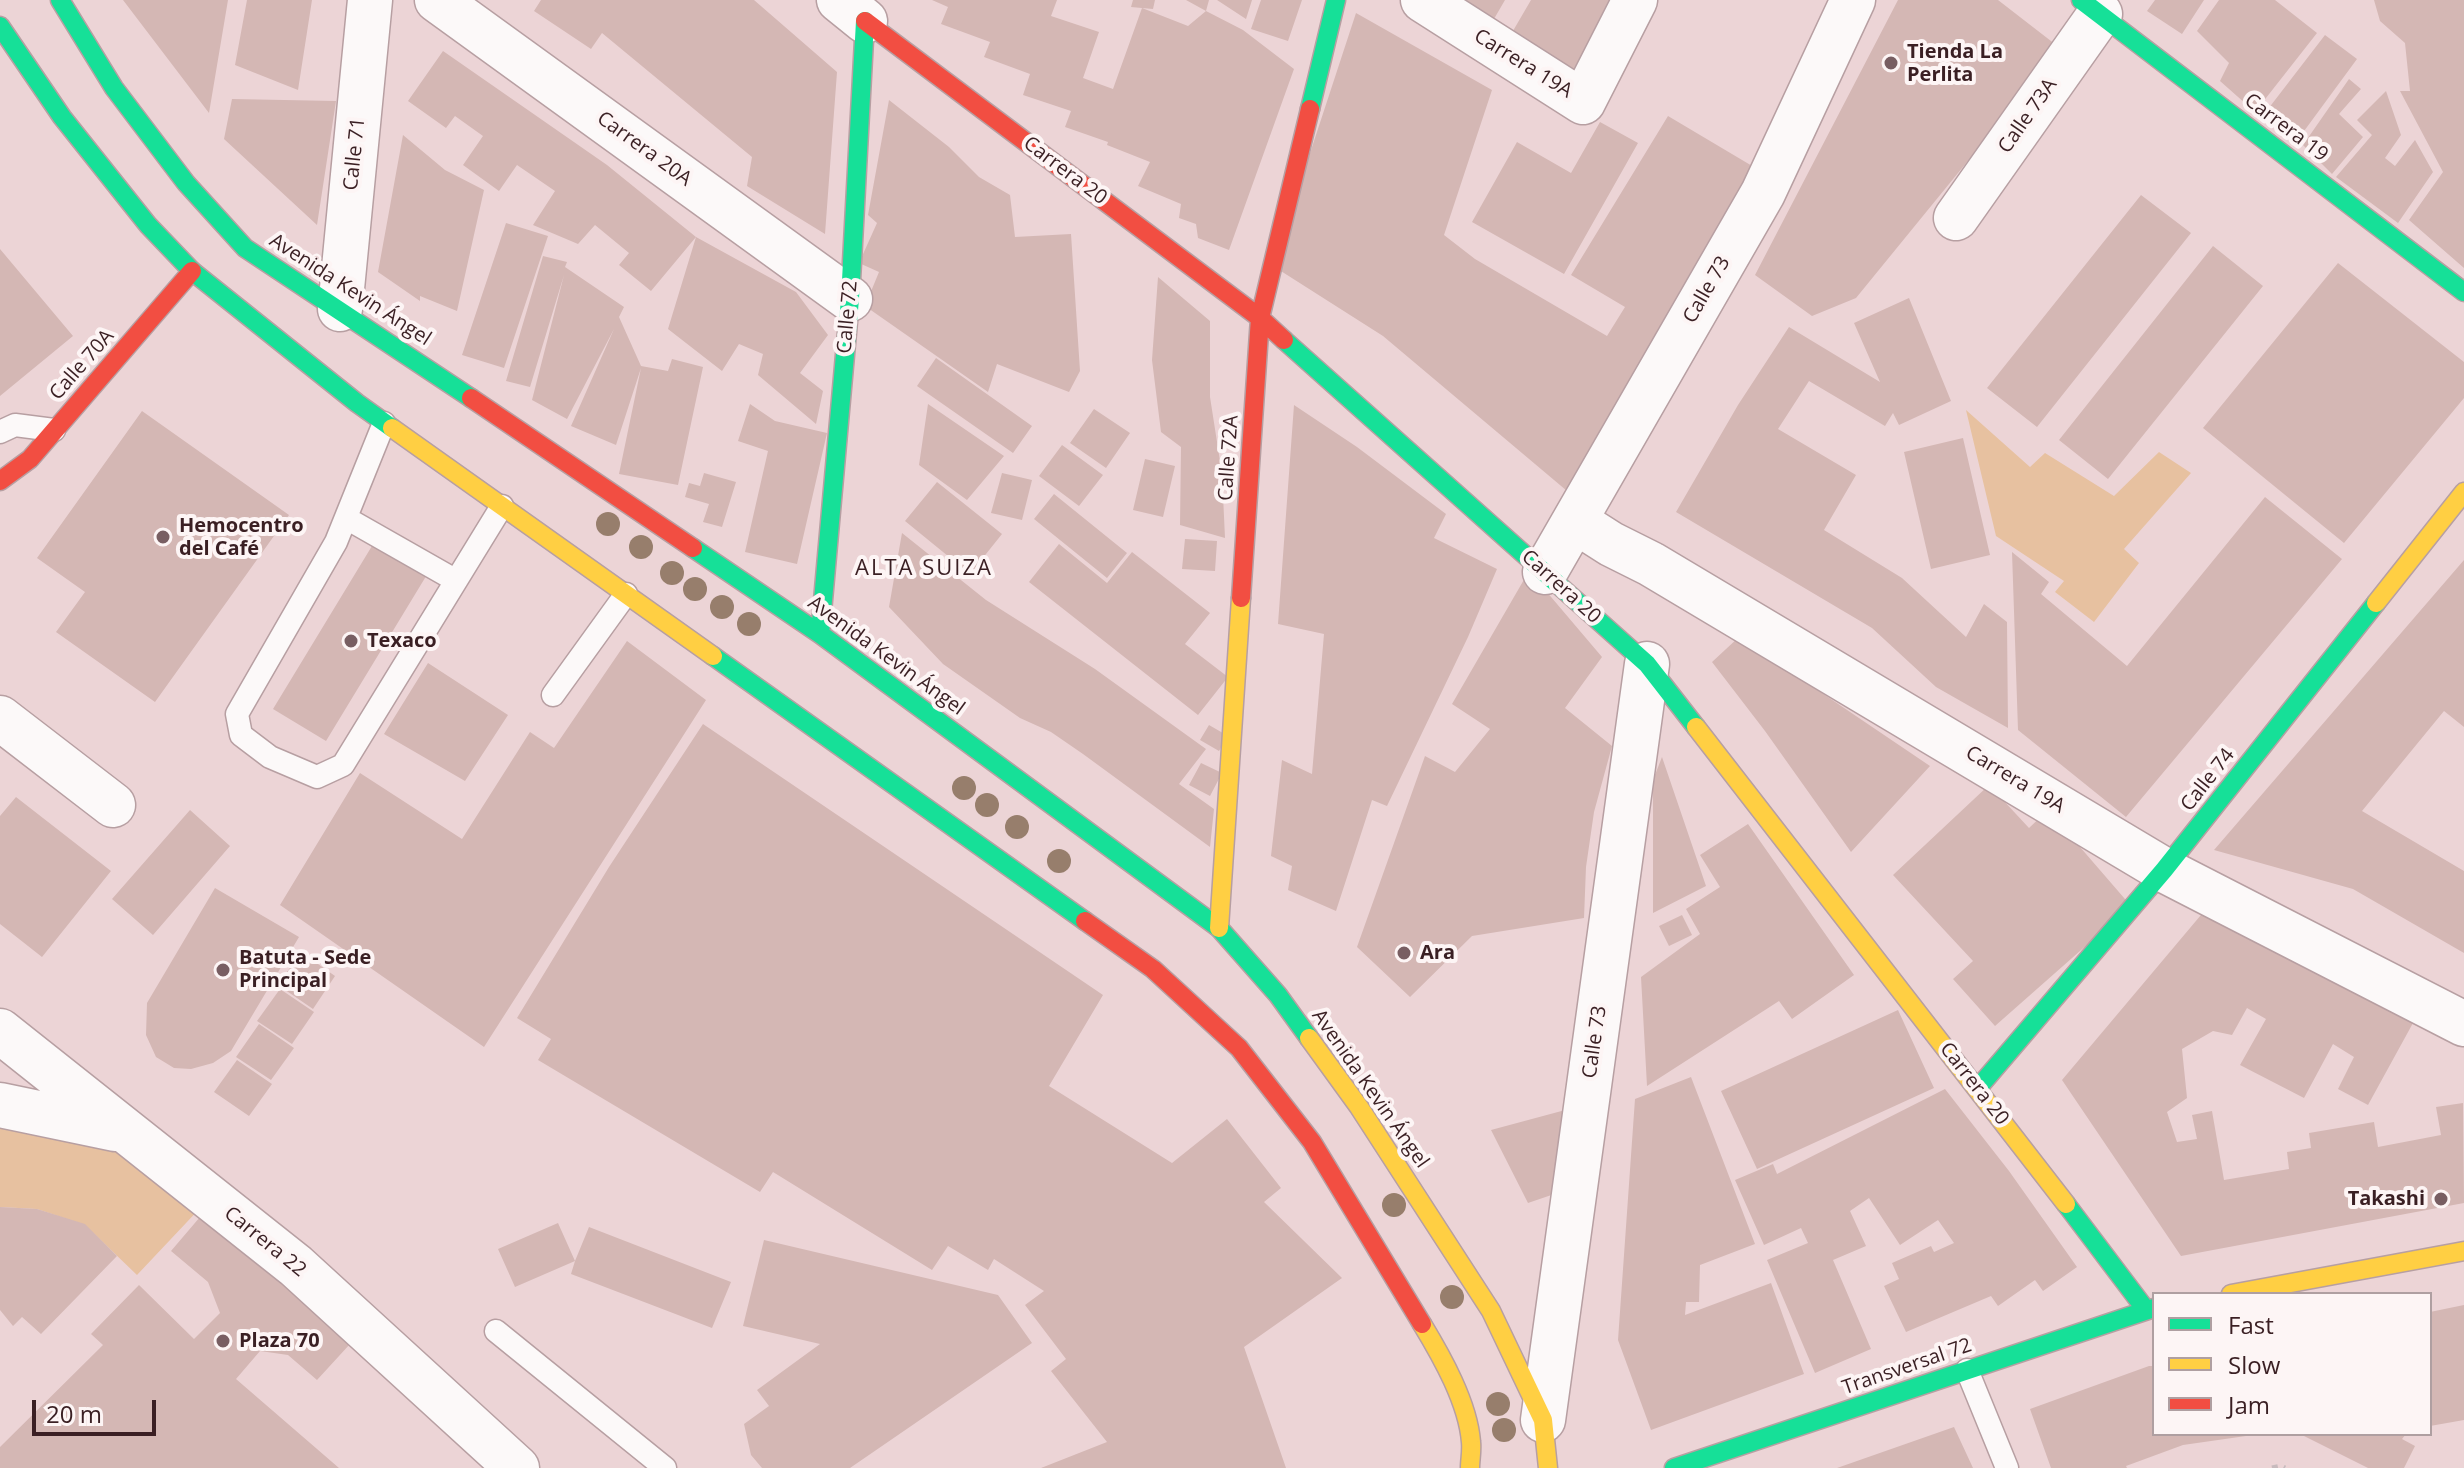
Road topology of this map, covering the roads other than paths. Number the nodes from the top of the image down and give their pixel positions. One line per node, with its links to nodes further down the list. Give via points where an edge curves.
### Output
1 (60, 0): 15 (street, Avenida Kevin Ángel, via 114,88 196,194 245,248)
2 (370, 0): 15 (street, Calle 71)
3 (437, 0): 14 (street, Carrera 20A)
4 (1336, 0): 16 (street, Calle 72A)
5 (1423, 0): 6 (street, Carrera 19A, via 1583,102)
6 (1635, 0)
7 (1853, 0): 24 (street, Calle 73, via 1763,193)
8 (857, 7): 14 (street, Calle 72); 16 (street, Carrera 20)
9 (2090, 7): 11 (street, Calle 73A); 13 (street, Carrera 19)
10 (0, 26): 12 (street, via 62,117)
11 (1956, 218)
12 (192, 271): 17 (street); 18 (street, Calle 70A)
13 (2464, 292)
14 (850, 299): 28 (street, Calle 72)
15 (340, 309): 28 (street, Avenida Kevin Ángel)
16 (1260, 318): 25 (street, Carrera 20); 34 (street, Calle 72A)
17 (384, 423): 22 (street); 23 (lane)
18 (54, 430): 19 (lane, via 15,425); 20 (street, Calle 70A, via 30,459)
19 (0, 432)
20 (0, 481)
21 (2464, 492): 33 (street, Calle 74)
22 (502, 506): 26 (lane); 27 (street)
23 (346, 518): 26 (lane); 26 (lane, via 237,714 241,735 270,757 317,777 343,765)
24 (1575, 521): 25 (street, Calle 73); 33 (street, Carrera 19A)
25 (1545, 572): 29 (street, Carrera 20)
26 (455, 580)
27 (626, 594): 30 (lane); 48 (street, via 1153,969 1239,1048 1312,1142 1436,1347 1464,1409)
28 (820, 634): 34 (street, Avenida Kevin Ángel)
29 (1647, 664): 37 (street, Carrera 20); 45 (street, Calle 73)
30 (553, 695)
31 (0, 718): 32 (street)
32 (113, 805)
33 (2164, 870): 35 (street, Carrera 19A); 37 (street, Calle 74)
34 (1219, 928): 45 (street, Avenida Kevin Ángel, via 1278,995 1359,1107 1491,1311)
35 (2464, 1024)
36 (0, 1031): 39 (street, Carrera 22)
37 (1978, 1088): 42 (street, Carrera 20)
38 (0, 1105): 39 (street)
39 (124, 1131): 46 (street, Carrera 22, via 296,1266)
40 (2464, 1251): 41 (street)
41 (2242, 1292)
42 (2150, 1309): 44 (street, Transversal 72)
43 (496, 1331): 47 (lane)
44 (1967, 1370): 50 (street, Transversal 72); 51 (lane)
45 (1543, 1420): 49 (street, Avenida Kevin Ángel)
46 (517, 1468)
47 (665, 1468)
48 (1470, 1468)
49 (1548, 1468)
50 (1674, 1468)
51 (2007, 1468)

